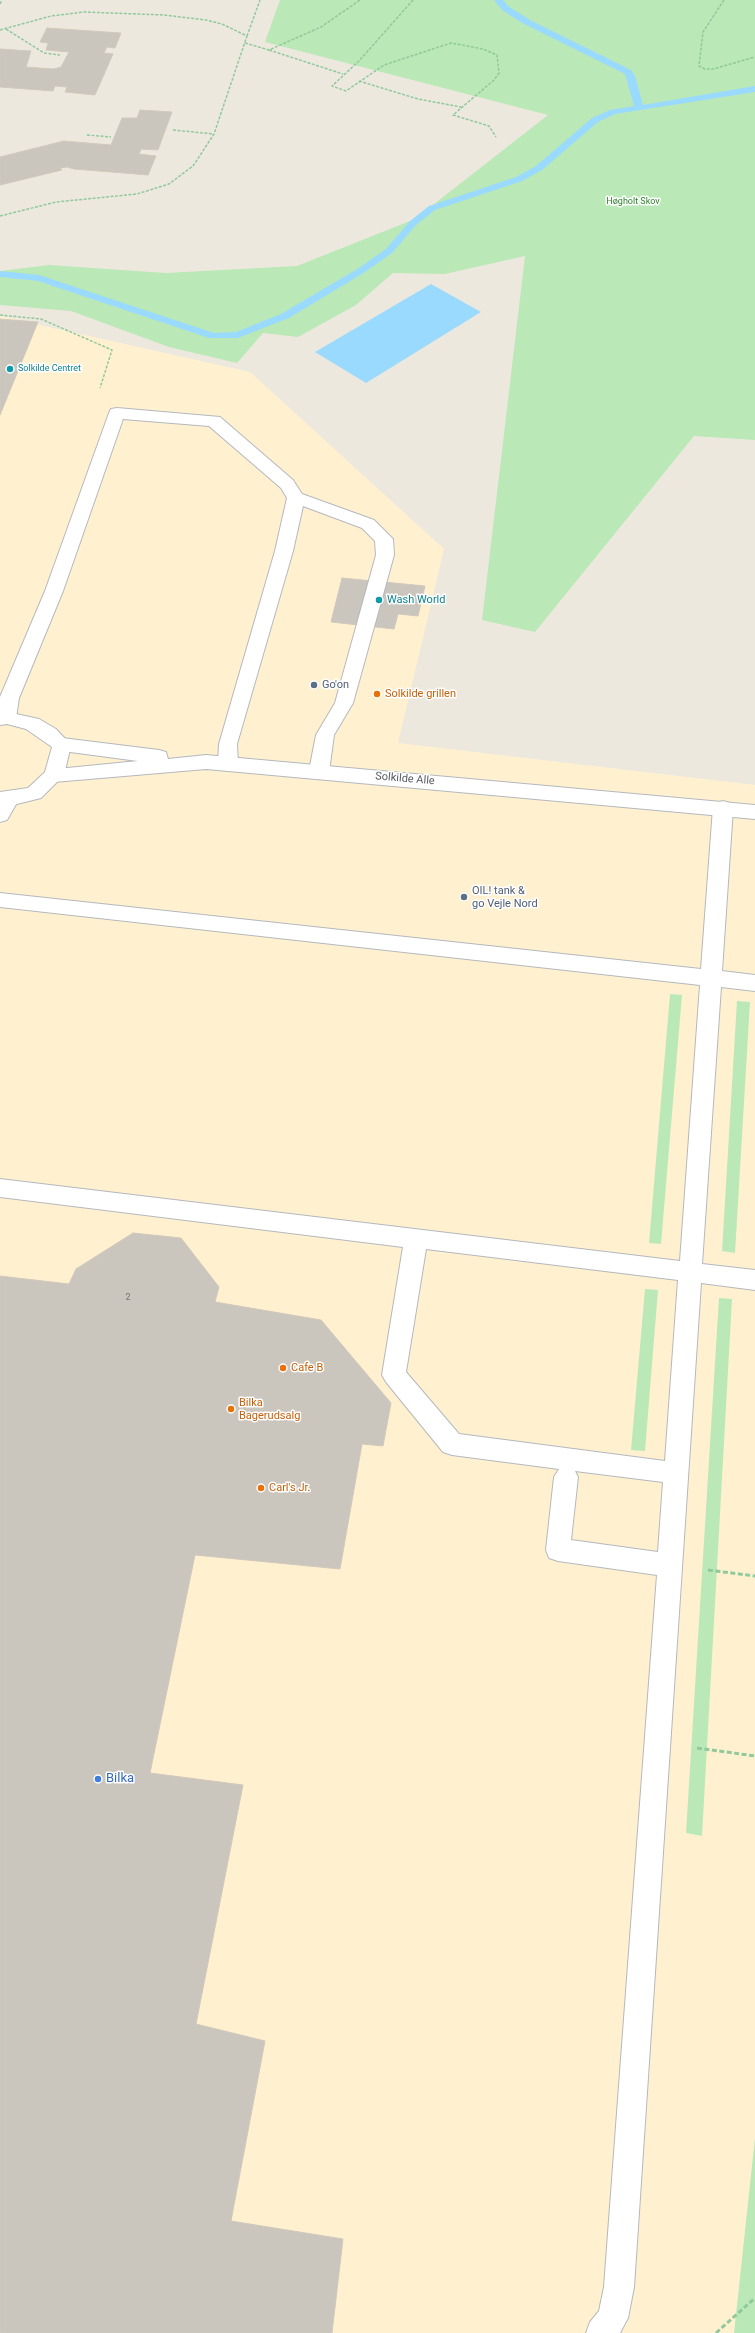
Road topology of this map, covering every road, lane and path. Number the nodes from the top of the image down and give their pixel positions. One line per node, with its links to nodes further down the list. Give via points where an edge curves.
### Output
1 (2, 0): 6 (path)
2 (260, 0): 9 (path)
3 (360, 0): 11 (path, via 321,27)
4 (413, 0): 14 (path)
5 (724, 0): 13 (path, via 703,32 699,66 713,70)
6 (0, 4)
7 (6, 29): 8 (path); 9 (path, via 52,16 84,12 206,20 222,24); 12 (path, via 44,53)
8 (0, 30)
9 (247, 36): 10 (path)
10 (245, 43): 11 (path); 18 (path)
11 (269, 50): 14 (path)
12 (60, 56)
13 (755, 57)
14 (343, 74): 15 (path, via 332,86 346,91)
15 (359, 81): 16 (path, via 418,99); 16 (path, via 400,58 451,43 492,52 497,56 499,73)
16 (462, 107): 21 (path, via 453,115 489,126)
17 (173, 130): 18 (path)
18 (214, 134): 22 (path, via 193,166 169,184 138,194 56,202)
19 (87, 135): 20 (path)
20 (111, 137)
21 (496, 138)
22 (0, 216)
23 (0, 315): 24 (path, via 41,319 112,350)
24 (97, 394)
25 (296, 498): 26 (street, via 287,484 214,421 116,413 54,590 9,697); 29 (street, via 247,684 228,744); 30 (street, via 368,524 384,539 385,556 344,703 325,735)
26 (4, 719): 27 (street, via 32,724)
27 (62, 745): 28 (street); 31 (street)
28 (206, 762): 29 (street, Solkilde Alle); 31 (street, Solkilde Alle)
29 (228, 764): 30 (street, Solkilde Alle)
30 (319, 771): 33 (street, Solkilde Alle)
31 (54, 775): 32 (street, via 34,793)
32 (3, 804)
33 (723, 808): 34 (street, Solkilde Alle); 36 (street)
34 (755, 812)
35 (0, 900): 36 (street)
36 (711, 978): 37 (street); 40 (street)
37 (755, 983)
38 (0, 1188): 39 (street)
39 (416, 1239): 40 (street); 42 (street, via 394,1375 452,1444)
40 (690, 1272): 41 (street); 42 (street)
41 (755, 1280)
42 (676, 1473): 44 (street)
43 (566, 1477): 44 (street, via 558,1550)
44 (670, 1565): 45 (path); 46 (street)
45 (755, 1576)
46 (656, 1742): 47 (path); 49 (street, via 619,2287 613,2318)
47 (755, 1756)
48 (755, 2298): 50 (path)
49 (601, 2333)
50 (716, 2333)

